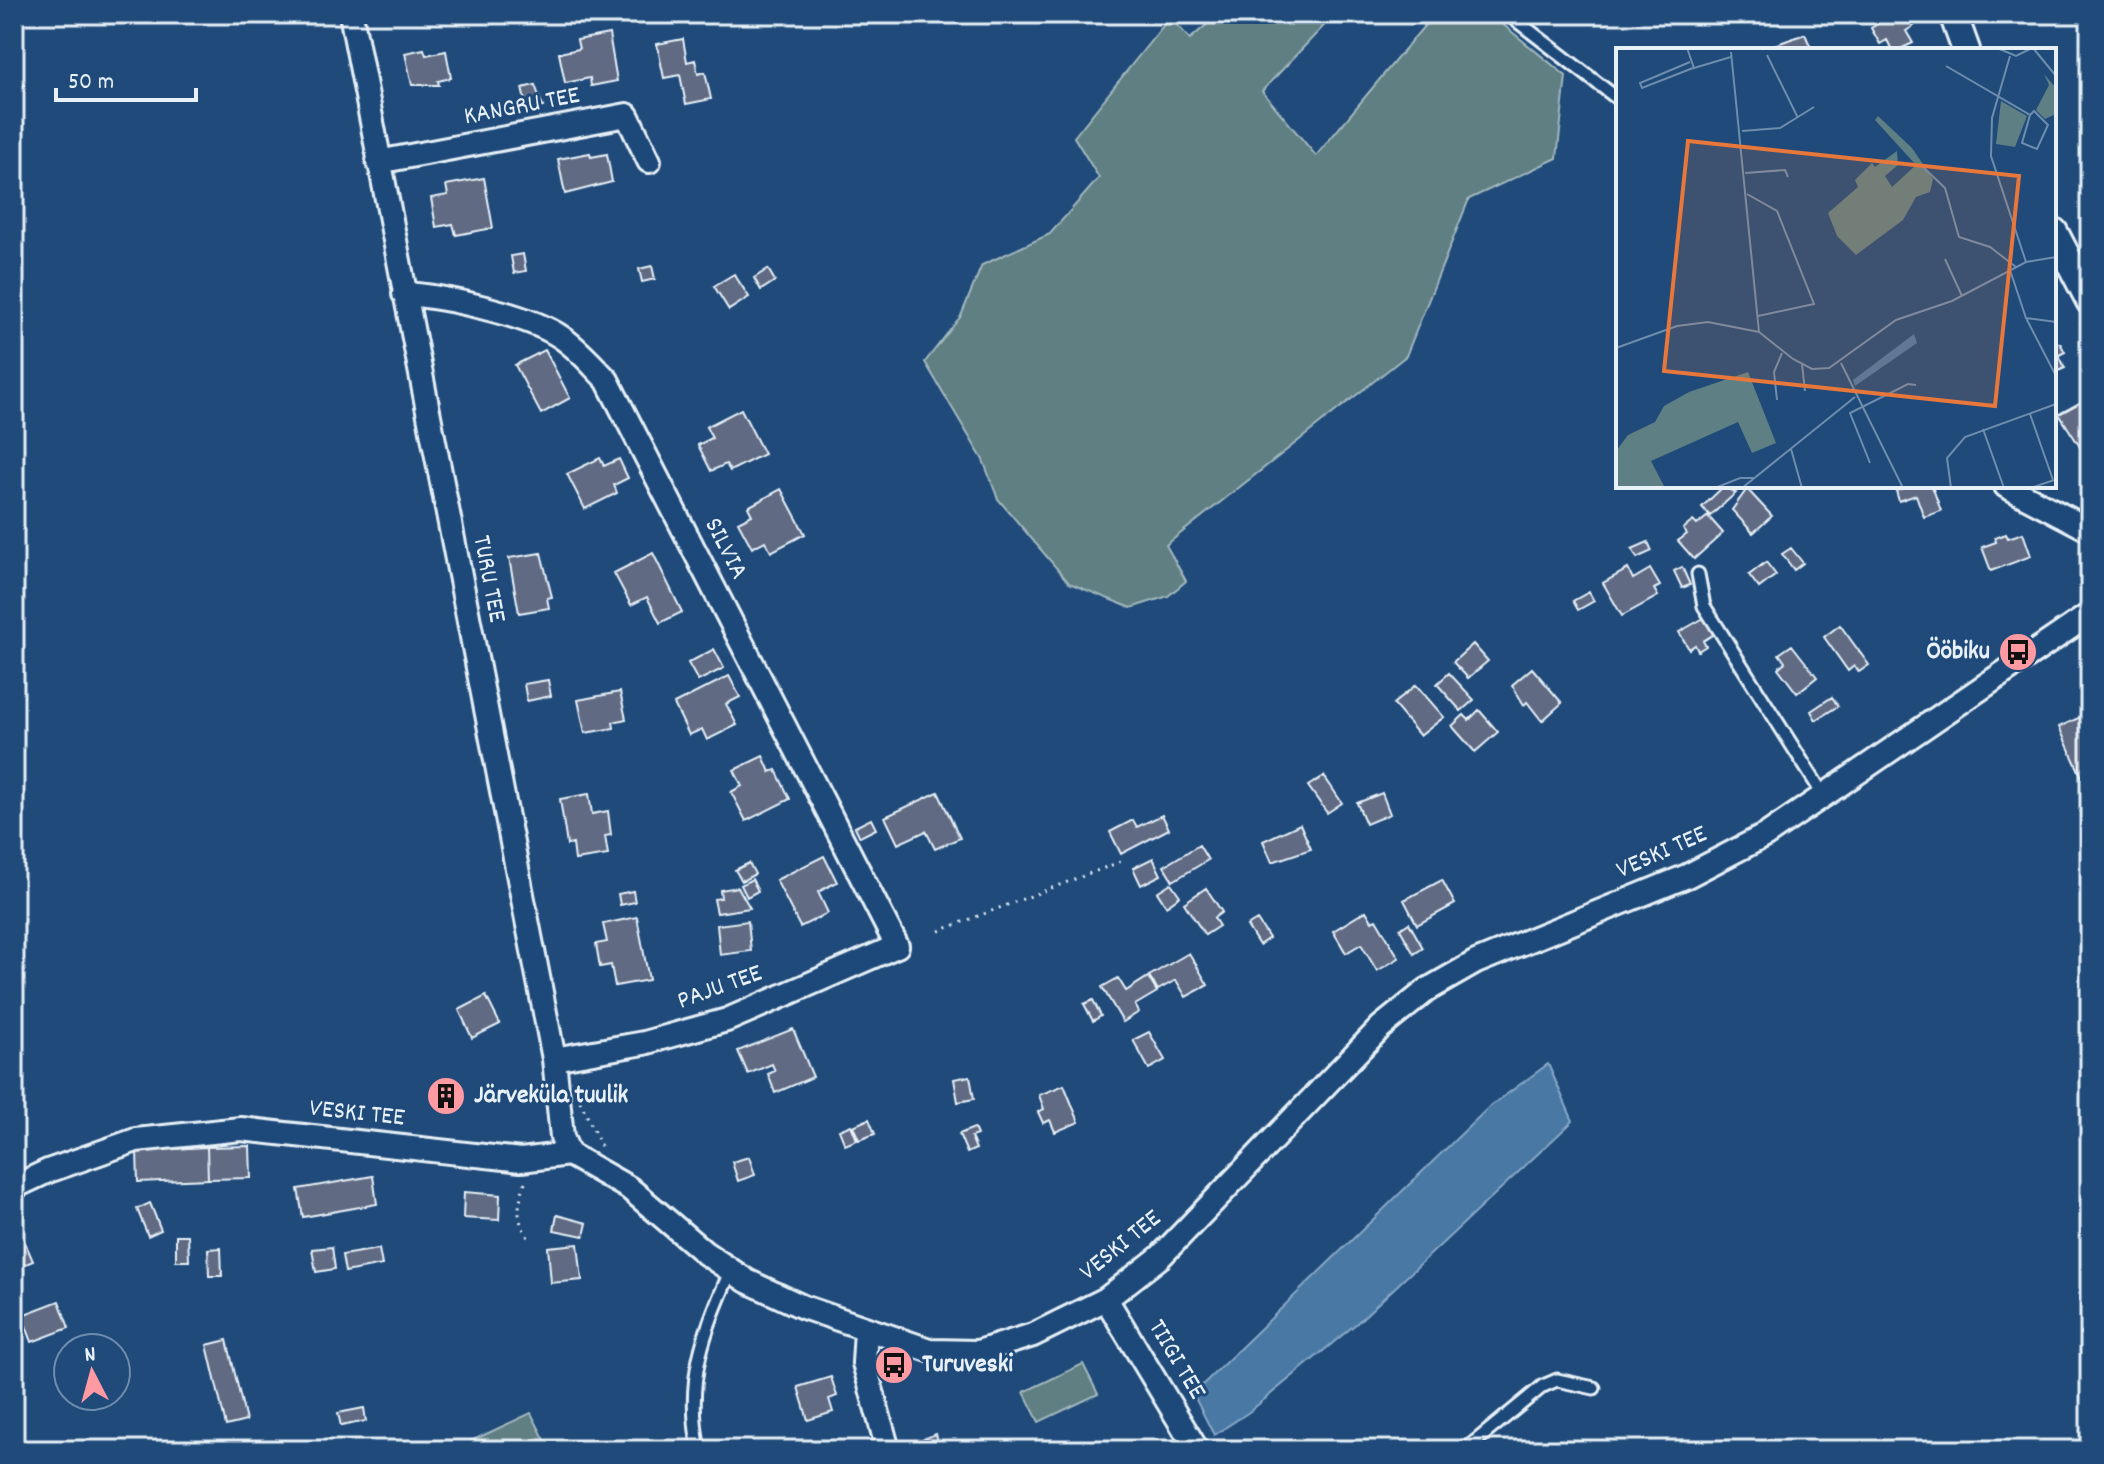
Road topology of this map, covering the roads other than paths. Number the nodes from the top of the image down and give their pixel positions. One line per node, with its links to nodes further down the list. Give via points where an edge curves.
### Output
1 (351, 14): 7 (street, TURU TEE)
2 (1508, 14): 5 (lane)
3 (1953, 14): 4 (street)
4 (1965, 48)
5 (1616, 97)
6 (649, 161): 7 (street, KANGRU TEE, via 627,115)
7 (378, 162): 9 (street, TURU TEE)
8 (2056, 236): 10 (street)
9 (404, 294): 16 (street, SILVIA, via 538,325 579,351 607,380); 17 (street, TURU TEE)
10 (2090, 301)
11 (2010, 488): 12 (street)
12 (2090, 530)
13 (1698, 574): 15 (lane, via 1704,606)
14 (2090, 614): 15 (street, VESKI TEE)
15 (1824, 796): 21 (street, VESKI TEE, via 1766,835 1687,876 1476,962 1427,990 1381,1027 1160,1257)
16 (897, 946): 17 (street, PAJU TEE, via 727,1020 644,1043)
17 (554, 1059): 18 (street, TURU TEE, via 562,1137)
18 (569, 1154): 19 (street, VESKI TEE, via 531,1159 241,1129 136,1140); 20 (street, VESKI TEE, via 629,1188)
19 (14, 1187)
20 (731, 1270): 22 (street, VESKI TEE, via 803,1307); 24 (lane, via 696,1365 692,1399)
21 (1106, 1299): 22 (street, VESKI TEE, via 1033,1335 978,1352 932,1351); 26 (street, TIIGI TEE)
22 (866, 1330): 25 (street, via 864,1363)
23 (1594, 1388): 27 (lane, via 1557,1380 1543,1386)
24 (699, 1450)
25 (888, 1450)
26 (1197, 1450)
27 (1465, 1450)

